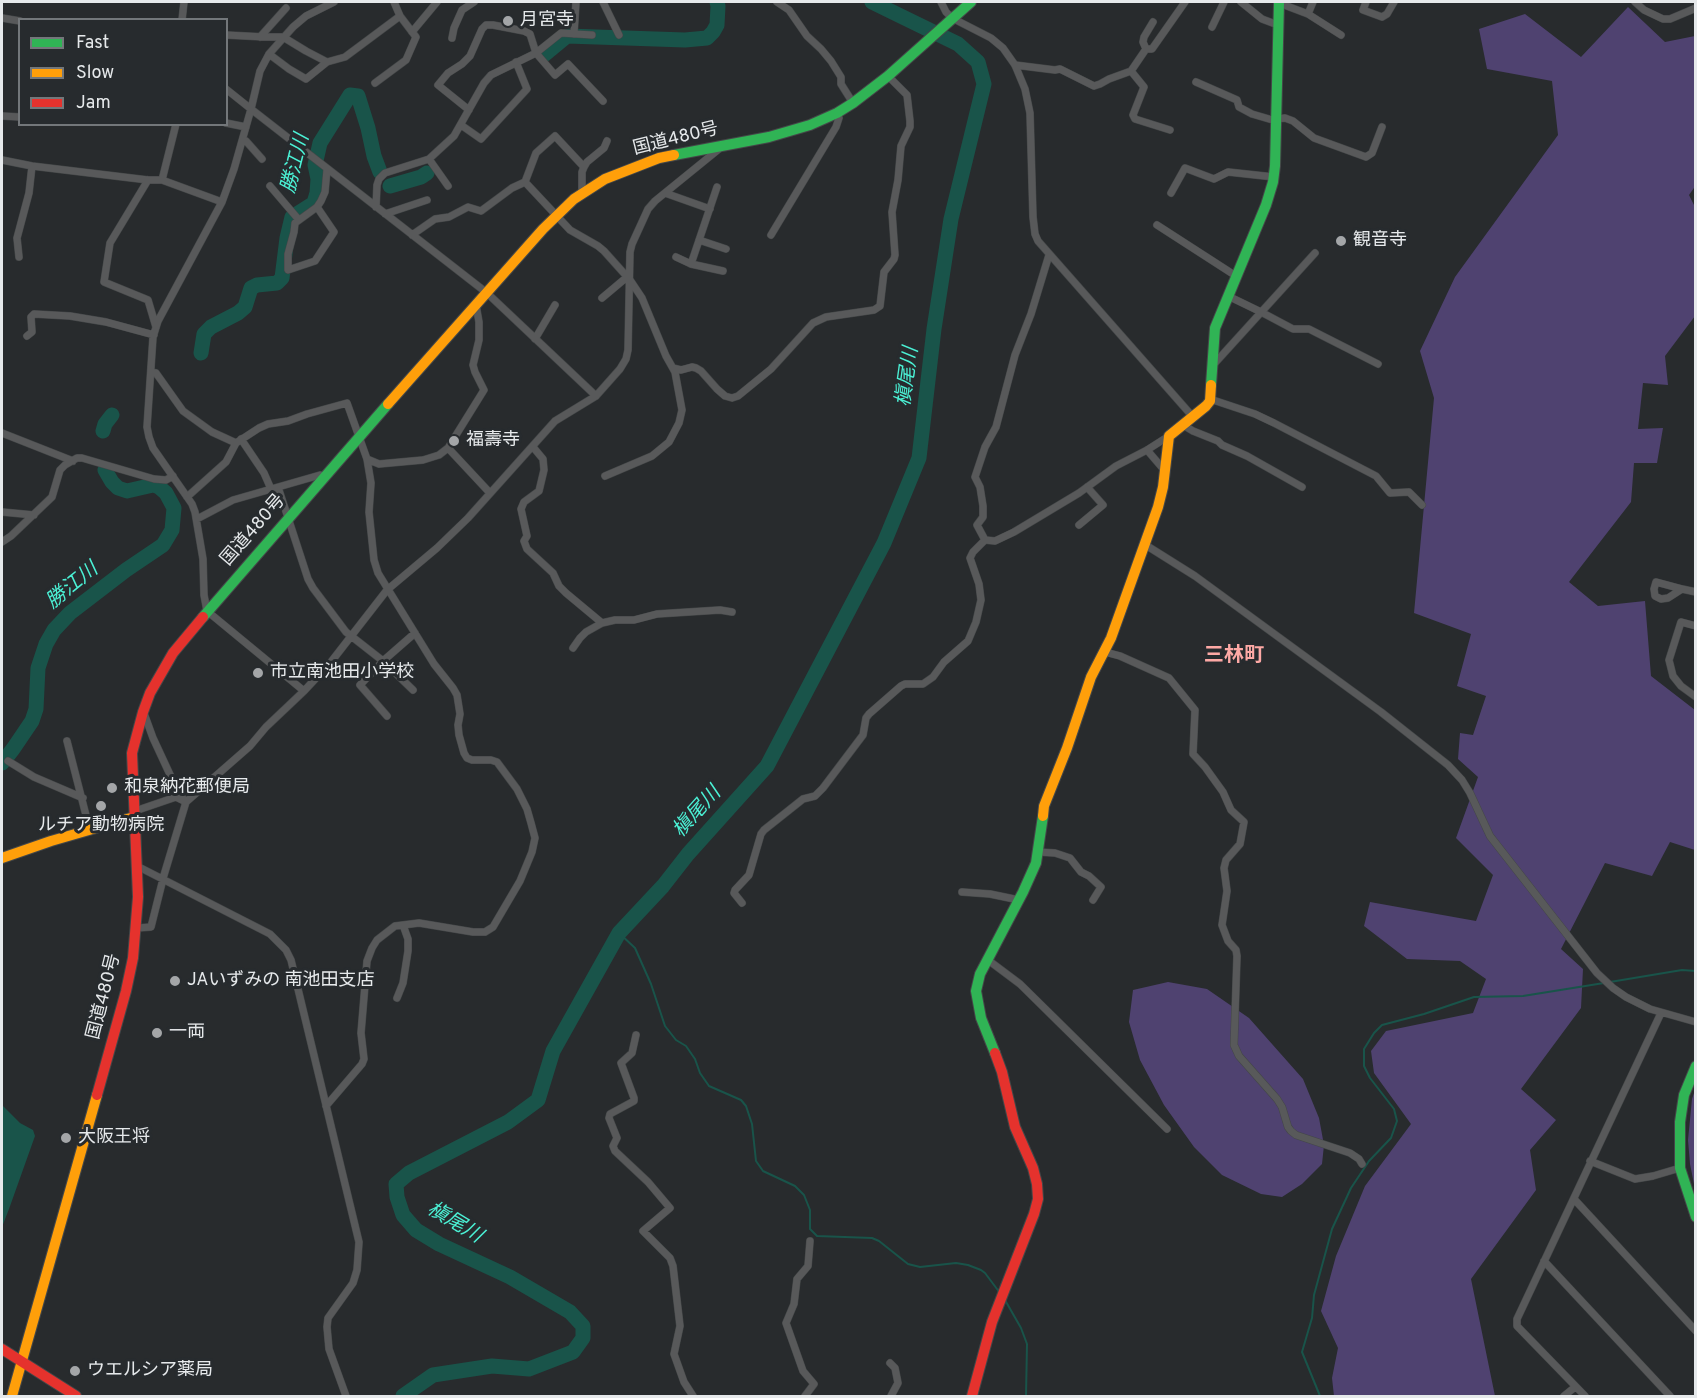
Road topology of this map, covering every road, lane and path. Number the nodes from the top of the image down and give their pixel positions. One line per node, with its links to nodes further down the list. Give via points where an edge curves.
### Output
1 (184, 2): 24 (street)
2 (334, 2): 37 (street, via 306,16)
3 (394, 2): 22 (street)
4 (437, 2): 30 (street)
5 (474, 2): 38 (street, via 462,10)
6 (576, 2): 31 (street)
7 (603, 2): 34 (street)
8 (777, 2): 51 (street, via 789,10 826,55)
9 (941, 2): 26 (street)
10 (971, 2): 26 (main road, 国道480号)
11 (1185, 2): 39 (street, via 1152,49)
12 (1224, 2): 29 (street)
13 (1241, 2): 28 (street, via 1262,19)
14 (1279, 2): 21 (street); 28 (main road)
15 (1313, 2): 21 (street)
16 (1366, 2): 17 (street, via 1363,10 1382,17)
17 (1394, 2)
18 (1635, 2): 20 (street, via 1663,19)
19 (286, 8): 36 (street)
20 (1695, 8)
21 (1308, 14): 35 (street)
22 (400, 16): 30 (street); 42 (street, via 345,57)
23 (2, 18): 25 (street)
24 (182, 18)
25 (18, 21)
26 (949, 21): 44 (street, via 991,38); 46 (main road, 国道480号)
27 (1154, 22): 39 (street, via 1144,37)
28 (1278, 25): 57 (main road)
29 (1212, 27)
30 (412, 32): 48 (street, via 416,37 406,60)
31 (574, 34): 33 (street); 40 (street, via 561,33)
32 (228, 35): 36 (street)
33 (592, 35)
34 (620, 35)
35 (1341, 35)
36 (260, 37): 37 (street)
37 (283, 37): 41 (street); 42 (street)
38 (452, 38)
39 (1146, 49): 45 (street)
40 (536, 53): 43 (street); 50 (street, via 555,75 568,64); 53 (street, via 530,34 524,31 493,25 482,29 470,56 438,85)
41 (269, 54): 42 (street, via 306,79); 52 (street, via 260,71)
42 (327, 62)
43 (516, 62): 53 (street, via 484,82); 59 (street, via 527,89 481,140)
44 (1016, 65): 45 (street, via 1060,69 1094,86); 97 (street, via 1030,113 1035,234)
45 (1131, 71): 63 (street, via 1144,87 1133,116)
46 (888, 76): 51 (main road, 国道480号); 115 (street, via 907,95 910,127 901,146 892,212 895,255 884,272 880,306 813,323 771,369 732,398 696,368)
47 (1196, 82): 57 (street, via 1237,100 1239,107 1252,114)
48 (375, 83)
49 (228, 91): 52 (street)
50 (603, 101)
51 (853, 103): 54 (main road, 国道480号)
52 (251, 109): 61 (street); 72 (street)
53 (469, 110): 59 (street)
54 (837, 113): 66 (main road, 国道480号, via 790,132); 93 (street, via 836,127)
55 (2, 116): 56 (street)
56 (18, 117)
57 (1276, 120): 62 (street, via 1293,121 1314,138 1366,157 1372,153); 73 (main road)
58 (228, 123): 61 (street)
59 (461, 125): 68 (street)
60 (176, 126): 75 (street)
61 (246, 127): 64 (street)
62 (1382, 127)
63 (1170, 130)
64 (242, 141): 67 (street); 84 (street)
65 (607, 141): 71 (street)
66 (723, 146): 80 (main road, 国道480号, via 659,158 605,179); 81 (street)
67 (262, 159)
68 (429, 159): 78 (street); 86 (street, via 385,173 377,185)
69 (2, 160): 70 (street)
70 (32, 166): 74 (street); 98 (street, via 17,238)
71 (584, 167): 76 (street, via 555,136 536,153); 80 (street)
72 (327, 169): 85 (street, via 325,192); 86 (street)
73 (1274, 177): 82 (street, via 1228,172 1214,179 1185,168); 102 (main road)
74 (148, 180): 75 (street); 110 (street, via 110,243 104,282 148,300)
75 (162, 180): 84 (street)
76 (525, 182): 89 (street); 92 (street, via 481,211 468,207 435,219)
77 (270, 186): 90 (street)
78 (448, 186)
79 (717, 187): 87 (street)
80 (582, 193): 89 (main road, 国道480号)
81 (665, 193): 87 (street); 103 (street, via 648,209 632,244)
82 (1171, 193)
83 (427, 200): 88 (street)
84 (222, 201): 110 (street)
85 (317, 207): 90 (street); 90 (street, via 334,232 315,261 288,270)
86 (376, 207): 88 (street)
87 (710, 209): 94 (street)
88 (385, 214): 92 (street)
89 (556, 216): 103 (street, via 570,230 598,246); 104 (main road, 国道480号)
90 (296, 217)
91 (1157, 225): 102 (street)
92 (412, 235): 104 (street)
93 (771, 235)
94 (699, 240): 95 (street); 100 (street)
95 (726, 249)
96 (1315, 253): 109 (street)
97 (1049, 255): 119 (street); 145 (street, via 996,427 975,477 983,506 977,525)
98 (19, 257)
99 (676, 257): 100 (street)
100 (691, 264): 101 (street)
101 (723, 271)
102 (1236, 276): 105 (main road)
103 (628, 279): 106 (street); 115 (street, via 642,298); 117 (street, via 626,359)
104 (487, 293): 107 (main road, 国道480号); 112 (street)
105 (1228, 296): 109 (street); 113 (main road, via 1215,328)
106 (602, 298)
107 (476, 305): 123 (main road, 国道480号); 126 (street, via 479,340 474,372 484,390)
108 (555, 305): 112 (street)
109 (1261, 312): 113 (street); 114 (street, via 1293,330 1309,329)
110 (155, 331): 111 (street, via 70,316 34,314 32,333); 116 (street)
111 (27, 336)
112 (535, 339): 117 (street)
113 (1213, 364): 118 (main road)
114 (1378, 364)
115 (673, 368): 132 (street, via 682,410 669,442 652,456)
116 (151, 372): 124 (street, via 156,373 183,411 212,432); 131 (street, via 149,437)
117 (596, 396): 125 (street, via 555,422)
118 (1210, 399): 119 (main road); 139 (street, via 1274,423 1376,476 1390,493 1409,492)
119 (1193, 417): 120 (main road)
120 (1183, 425): 122 (main road); 135 (street)
121 (2, 433): 129 (street)
122 (1169, 436): 127 (street); 130 (main road)
123 (359, 437): 124 (street, via 347,403 268,424); 128 (street); 133 (main road, 国道480号)
124 (239, 441): 136 (street); 138 (street, via 226,462)
125 (534, 447): 137 (street); 153 (street, via 543,459 544,470 539,491 521,509 527,549 553,573 566,593)
126 (448, 448): 128 (street, via 423,460 379,464); 137 (street)
127 (1147, 450): 130 (street); 134 (street)
128 (367, 459): 149 (street, via 374,560)
129 (73, 461): 131 (street, via 82,458 154,479); 141 (street, via 60,470 52,497)
130 (1165, 471): 147 (main road, via 1158,507)
131 (172, 476): 138 (street)
132 (605, 476)
133 (324, 477): 136 (street); 143 (main road, 国道480号)
134 (1087, 487): 144 (street, via 1103,505); 145 (street, via 1014,532 995,541)
135 (1302, 487)
136 (274, 488): 142 (street, via 233,500); 143 (street)
137 (490, 493): 149 (street, via 437,548)
138 (187, 497): 142 (street)
139 (1422, 505)
140 (2, 512): 141 (street)
141 (34, 515): 146 (street)
142 (197, 519): 151 (street)
143 (288, 519): 151 (main road, 国道480号); 156 (street, via 308,579)
144 (1078, 525)
145 (985, 540): 178 (street, via 970,558 981,600 968,641 923,684 901,686 869,714 863,735 823,788 764,830 749,875 734,893)
146 (2, 542)
147 (1144, 544): 158 (main road); 183 (street, via 1195,576 1448,765 1470,793 1490,836 1597,973 1626,997)
148 (1682, 589): 150 (street)
149 (387, 590): 155 (street); 156 (street)
150 (1695, 592)
151 (207, 611): 161 (street); 163 (main road, 国道480号, via 162,671)
152 (732, 612): 153 (street, via 657,614)
153 (603, 623): 157 (street, via 586,632)
154 (1695, 626): 162 (street, via 1681,622 1669,660 1673,676)
155 (415, 633): 159 (street); 179 (street, via 457,695 464,753 472,760 497,762 526,809 535,838 520,881 493,927 473,932 419,923)
156 (352, 637): 159 (street); 161 (street)
157 (573, 648)
158 (1105, 652): 171 (main road, via 1091,677 1044,806); 190 (street, via 1168,678 1189,702 1196,715 1193,754 1244,822 1240,844 1224,868 1227,891 1222,925 1237,956 1234,1045 1239,1056 1277,1099 1291,1131 1350,1153)
159 (383, 662): 160 (street); 164 (street, via 360,685)
160 (412, 690)
161 (304, 691): 168 (street, via 250,746)
162 (1695, 697)
163 (143, 712): 168 (street); 169 (main road, 国道480号, via 132,753)
164 (387, 717)
165 (67, 741): 167 (street)
166 (8, 761): 167 (street)
167 (83, 798): 170 (street)
168 (186, 802): 169 (street, via 176,797 138,810); 174 (street)
169 (134, 817): 170 (main road); 173 (main road, 国道480号)
170 (90, 831): 172 (main road)
171 (1038, 852): 176 (main road); 177 (street, via 1070,858 1101,887)
172 (2, 858)
173 (137, 866): 174 (street); 180 (main road, 国道480号)
174 (164, 878): 180 (street, via 151,927); 187 (street, via 270,934 286,950 295,973)
175 (962, 892): 176 (street)
176 (1019, 900): 181 (main road)
177 (1092, 900)
178 (742, 903)
179 (403, 925): 182 (street, via 408,951); 187 (street, via 389,930 372,948 367,961 362,1022 364,1059)
180 (136, 928): 198 (main road, 国道480号, via 126,991)
181 (988, 960): 188 (street, via 1020,984); 207 (main road, via 976,991 978,1004 1002,1072 1015,1127 1033,1168 1038,1199 992,1322)
182 (397, 998)
183 (1661, 1013): 184 (street); 189 (street)
184 (1695, 1023)
185 (636, 1035): 204 (street, via 632,1053 621,1063 634,1101 610,1114 617,1138 613,1146 670,1208 643,1231 673,1266 680,1326 674,1354)
186 (1695, 1066): 191 (main road, via 1684,1095 1680,1122)
187 (326, 1106): 201 (street, via 359,1242 357,1270 328,1318 327,1328 329,1349)
188 (1167, 1130)
189 (1590, 1161): 191 (street, via 1635,1179); 192 (street)
190 (1362, 1164)
191 (1680, 1168): 193 (main road)
192 (1574, 1199): 195 (street); 196 (street)
193 (1695, 1217)
194 (810, 1241): 205 (street, via 808,1266 797,1279 795,1304 786,1323 803,1371 814,1384)
195 (1544, 1261): 200 (street, via 1516,1319 1517,1326); 210 (street)
196 (1695, 1331)
197 (2, 1349): 198 (main road)
198 (21, 1362): 202 (main road, 国道480号); 203 (main road)
199 (890, 1363): 206 (street, via 898,1383)
200 (1575, 1387): 208 (street); 209 (street)
201 (346, 1394)
202 (12, 1396)
203 (76, 1396)
204 (693, 1396)
205 (805, 1396)
206 (891, 1396)
207 (972, 1396)
208 (1564, 1396)
209 (1585, 1396)
210 (1670, 1396)

